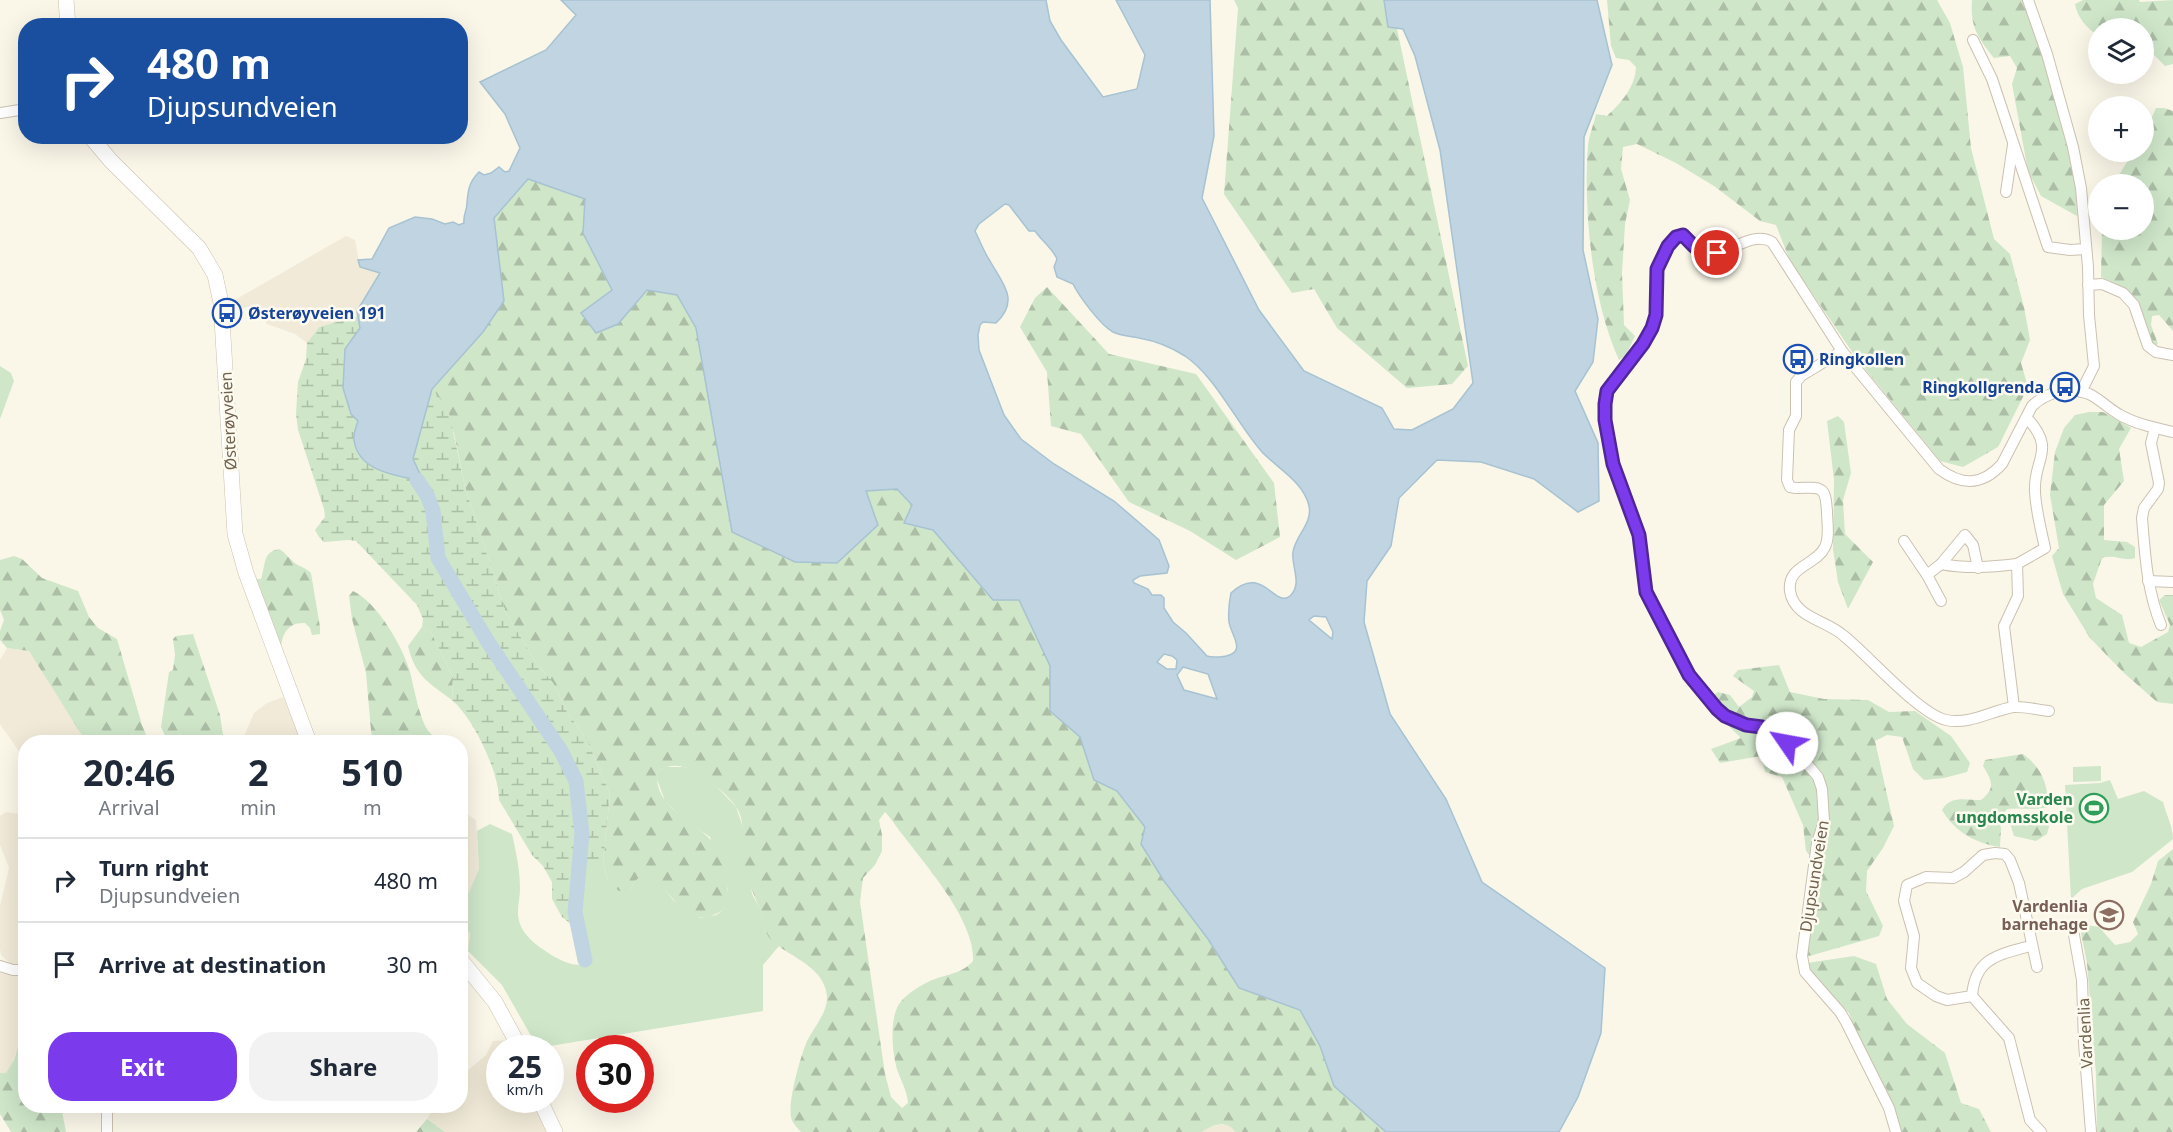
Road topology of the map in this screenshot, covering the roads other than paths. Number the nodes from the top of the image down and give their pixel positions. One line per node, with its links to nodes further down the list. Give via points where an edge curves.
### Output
1 (66, 0): 3 (main road)
2 (2028, 0): 10 (street, via 2073,147)
3 (67, 18)
4 (1973, 40): 8 (street, via 1992,80)
5 (18, 110): 6 (street)
6 (0, 113)
7 (97, 144): 29 (main road, Østerøyveien, via 189,237 215,275 221,303 235,534 249,584)
8 (2013, 144): 9 (street); 10 (street, via 2048,247)
9 (2006, 192)
10 (2086, 249): 11 (street)
11 (2088, 285): 13 (street, via 2102,284 2123,293 2134,304 2148,346); 14 (street, via 2094,366)
12 (1842, 351): 15 (street, via 1939,469 1952,478 1977,481 1996,471); 27 (street, via 1796,382 1796,416 1789,430 1787,480 1790,487 1823,491 1828,531 1822,553 1794,575 1790,584 1793,601 1801,611 1842,634 1909,696 1944,720 1980,717); 42 (street, Djupsundveien, via 1772,242 1744,241 1728,250 1704,253 1683,235 1676,237 1657,269 1656,315 1643,344 1607,391 1605,420 1613,464 1639,535 1646,592 1689,675 1725,716 1775,733 1818,777 1824,821 1817,843 1805,927 1805,972 1846,1022 1889,1108)
13 (2173, 356)
14 (2081, 392): 15 (street, via 2047,395 2032,406); 16 (street, via 2120,415)
15 (2027, 418): 20 (street, via 2043,442 2035,493 2045,548)
16 (2155, 428): 17 (street); 23 (street, via 2151,442 2159,483 2142,518)
17 (2173, 432)
18 (1904, 541): 22 (street)
19 (1941, 564): 21 (street); 21 (street, via 1965,535 1973,545); 22 (street)
20 (2017, 564): 21 (street); 27 (street, via 2018,596 2004,626)
21 (1978, 568)
22 (1927, 575): 25 (street)
23 (2148, 581): 24 (street); 26 (street)
24 (2173, 582)
25 (1941, 602)
26 (2161, 625)
27 (2014, 707): 28 (street)
28 (2049, 711)
29 (306, 735)
30 (2074, 935): 44 (street, Vardenlia, via 2082,980)
31 (2031, 946): 33 (street); 36 (street, via 1984,963 1974,980); 36 (street, via 2019,883 2005,854 1983,855 1953,878 1926,877 1907,885 1904,901 1914,936 1911,968 1917,982 1947,1000)
32 (0, 966): 35 (street)
33 (2037, 968)
34 (468, 969): 37 (main road, via 495,1002)
35 (18, 970)
36 (1972, 996): 43 (street, via 2009,1038 2030,1120)
37 (513, 1035)
38 (107, 1113): 40 (street)
39 (546, 1113): 41 (main road)
40 (107, 1132)
41 (555, 1132)
42 (1896, 1132)
43 (2041, 1132)
44 (2091, 1132)

